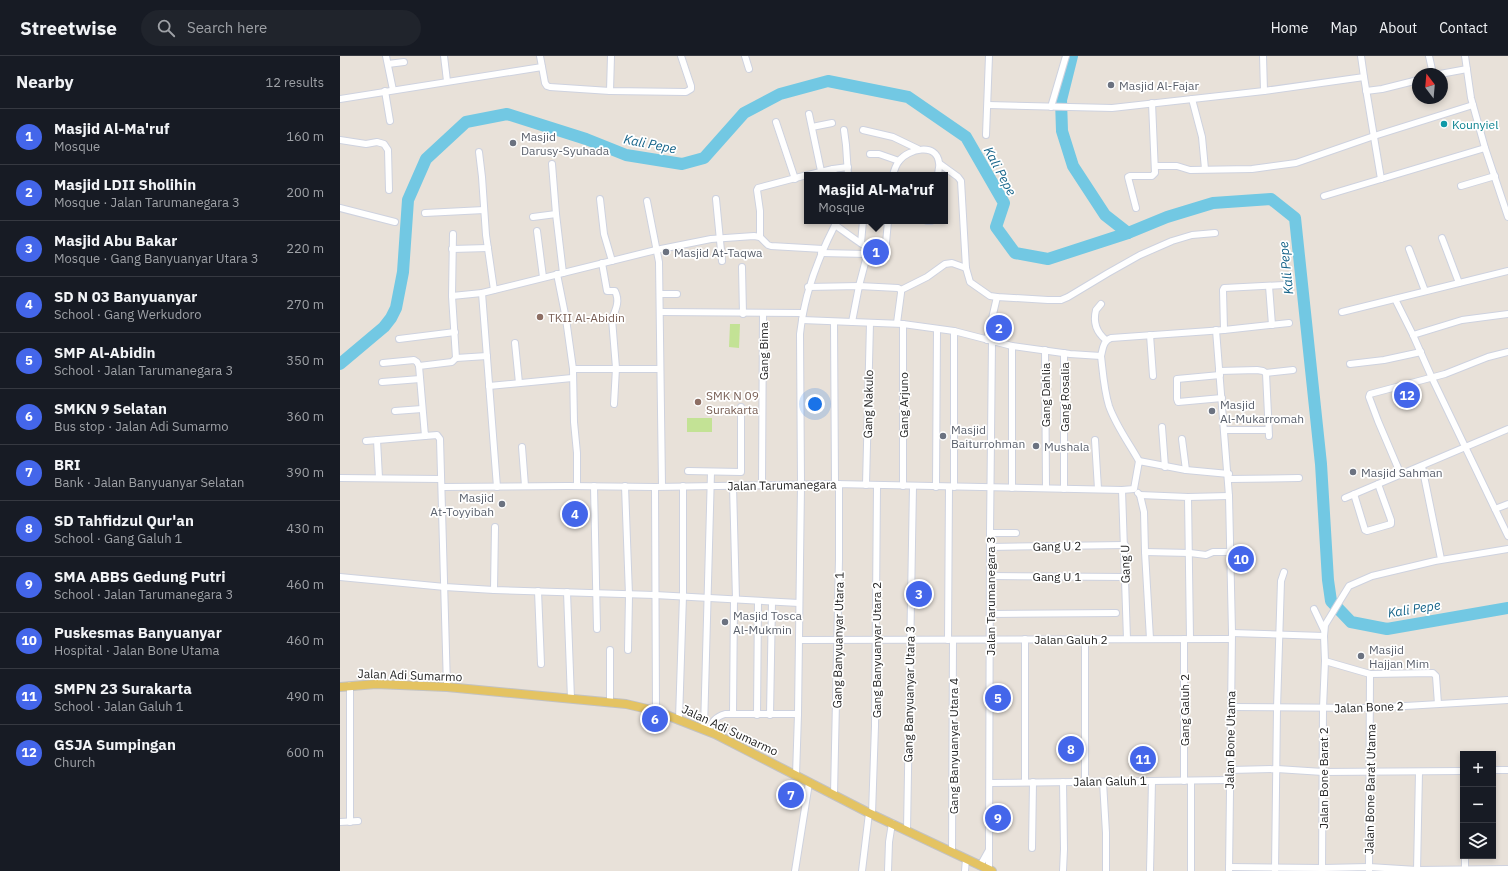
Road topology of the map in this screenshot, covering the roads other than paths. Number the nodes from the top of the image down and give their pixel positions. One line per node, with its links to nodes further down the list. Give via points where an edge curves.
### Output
1 (386, 56): 14 (street)
2 (444, 56): 21 (street)
3 (540, 56): 15 (street)
4 (611, 56): 25 (street)
5 (681, 56): 25 (street, via 691,86 689,91)
6 (745, 56): 17 (street)
7 (989, 56): 32 (street)
8 (1066, 56): 33 (street)
9 (1263, 56): 26 (street)
10 (1360, 56): 20 (street)
11 (1429, 56): 16 (street)
12 (1465, 56): 18 (street)
13 (404, 62): 14 (street)
14 (388, 64): 23 (street)
15 (542, 67): 21 (street); 25 (street, via 547,86)
16 (1432, 68)
17 (749, 69)
18 (1467, 69): 19 (street); 31 (street)
19 (1448, 73)
20 (1364, 77): 26 (street); 27 (street)
21 (447, 81): 23 (street)
22 (1412, 82): 27 (street)
23 (393, 90): 24 (street)
24 (385, 91): 28 (street); 35 (street)
25 (610, 91)
26 (1264, 91): 29 (street)
27 (1366, 92): 42 (street)
28 (340, 99)
29 (1192, 99): 30 (street); 53 (street, via 1202,137)
30 (1152, 103): 33 (street, via 1112,108); 51 (street)
31 (1473, 104): 42 (street); 44 (street)
32 (988, 106): 33 (street); 41 (street)
33 (1052, 107)
34 (809, 114): 38 (street)
35 (390, 121)
36 (776, 122): 62 (street)
37 (832, 123): 38 (street)
38 (812, 127): 54 (street)
39 (844, 130): 52 (street)
40 (863, 130): 45 (street, via 893,137)
41 (986, 135)
42 (1374, 136): 53 (street, via 1296,163 1252,168); 63 (street)
43 (340, 140): 65 (street, via 384,144 388,150)
44 (1485, 148): 61 (street); 63 (street)
45 (918, 149): 48 (street, via 911,151); 50 (street, via 934,153)
46 (479, 152): 72 (street)
47 (870, 154): 48 (street, via 879,154)
48 (899, 161): 58 (street)
49 (552, 164): 74 (street)
50 (940, 164): 59 (street); 98 (street, via 961,181)
51 (1155, 166): 53 (street); 71 (street, via 1155,173 1152,176 1128,177)
52 (848, 167): 56 (street); 57 (street)
53 (1205, 169)
54 (821, 171): 55 (street); 56 (street)
55 (818, 172)
56 (833, 172)
57 (848, 172)
58 (894, 172)
59 (939, 172)
60 (804, 176): 62 (street)
61 (1495, 178): 64 (street); 76 (street)
62 (796, 179): 85 (street, via 756,190)
63 (1381, 179): 66 (street)
64 (1461, 186)
65 (390, 190)
66 (1324, 196)
67 (600, 199): 95 (street, via 604,234)
68 (716, 199): 86 (street)
69 (647, 201): 92 (street)
70 (340, 208): 77 (street)
71 (1136, 208)
72 (484, 210): 73 (street); 89 (street)
73 (425, 213)
74 (556, 214): 75 (street); 101 (street)
75 (533, 216)
76 (1508, 217)
77 (395, 222)
78 (835, 224): 93 (street)
79 (836, 224): 88 (street)
80 (863, 224): 88 (street)
81 (888, 224): 94 (street, via 886,243)
82 (537, 231): 102 (street)
83 (1215, 233): 115 (street, via 1192,235 1140,255 1065,299)
84 (452, 234): 90 (street)
85 (760, 237): 86 (street); 93 (street, via 771,246)
86 (720, 238): 92 (street); 96 (street)
87 (1442, 238): 103 (street)
88 (861, 243): 94 (street)
89 (488, 248): 90 (street); 108 (street)
90 (452, 249): 114 (street)
91 (1409, 249): 110 (street)
92 (656, 250): 95 (street); 112 (street)
93 (822, 251): 94 (street); 107 (street)
94 (868, 251): 105 (street)
95 (612, 261): 97 (street)
96 (722, 261)
97 (602, 263): 101 (street); 153 (street, via 606,291 616,292 618,301 612,319)
98 (966, 266): 109 (street, via 952,262 945,264 927,277); 115 (street, via 968,280 972,285 986,294)
99 (742, 267): 121 (street)
100 (1508, 271): 103 (street)
101 (560, 274): 102 (street); 154 (street)
102 (543, 277): 108 (street)
103 (1459, 283): 110 (street)
104 (1284, 284): 106 (street)
105 (859, 286): 107 (street); 109 (street); 126 (street)
106 (1270, 286): 130 (street); 133 (street, via 1224,289)
107 (808, 287): 120 (street)
108 (494, 290): 111 (street)
109 (901, 290): 129 (street, Gang Arjuno)
110 (1425, 291): 116 (street)
111 (482, 293): 114 (street); 147 (street)
112 (660, 294): 113 (street); 118 (street)
113 (677, 294)
114 (452, 296): 135 (street)
115 (997, 297): 139 (street, Jalan Tarumanegara 3)
116 (1395, 299): 119 (street); 137 (street)
117 (1101, 304): 140 (street, via 1096,310 1096,326 1099,334)
118 (660, 312): 121 (street); 155 (street)
119 (1342, 312)
120 (803, 313): 122 (street); 124 (street)
121 (744, 314): 122 (street)
122 (763, 314): 193 (street, Gang Bima)
123 (1508, 314): 137 (street, via 1462,320)
124 (802, 320): 125 (street); 196 (street)
125 (834, 322): 126 (street); 194 (street, Gang Banyuanyar Utara 1)
126 (852, 322): 127 (street)
127 (870, 323): 129 (street); 197 (street, Gang Nakulo)
128 (1289, 323): 130 (street)
129 (900, 324): 131 (street); 206 (street, Gang Arjuno)
130 (1272, 325): 133 (street)
131 (937, 329): 134 (street); 208 (street)
132 (1216, 330): 133 (street); 136 (street); 157 (street, Jalan Bone Utama)
133 (1224, 330)
134 (954, 331): 139 (street); 212 (street, Gang Banyuanyar Utara 4)
135 (455, 332): 138 (street); 149 (street)
136 (1150, 334): 140 (street); 159 (street)
137 (1413, 335): 144 (street)
138 (399, 339)
139 (989, 340): 142 (street); 213 (street, Jalan Tarumanegara 3)
140 (1106, 340): 148 (street)
141 (515, 343): 164 (street)
142 (1012, 346): 143 (street); 214 (street)
143 (1045, 350): 146 (street); 215 (street, Gang Dahlia)
144 (1421, 352): 151 (street); 161 (street)
145 (1508, 352): 161 (street)
146 (1064, 353): 148 (street); 216 (street, Gang Rosalia)
147 (487, 356): 149 (street); 165 (street)
148 (1101, 356): 181 (street, via 1109,406)
149 (456, 358): 152 (street, via 452,362)
150 (383, 364): 152 (street, via 414,360)
151 (1350, 364)
152 (419, 366): 162 (street)
153 (616, 368): 154 (street); 155 (street); 167 (street)
154 (573, 369): 160 (street)
155 (660, 369): 211 (street)
156 (1293, 370): 158 (street)
157 (1220, 373): 158 (street, via 1257,370); 166 (street, Jalan Bone Utama); 166 (street, via 1177,380 1177,399 1178,402)
158 (1266, 374): 173 (street, via 1268,433)
159 (1152, 376)
160 (572, 378): 164 (street); 199 (street)
161 (1432, 378): 179 (street); 187 (street, via 1369,395)
162 (420, 379): 163 (street); 169 (street)
163 (382, 382)
164 (519, 383): 165 (street)
165 (490, 386): 210 (street)
166 (1222, 398): 173 (street, Jalan Bone Utama)
167 (614, 404)
168 (741, 407): 186 (street, via 741,470 739,473)
169 (422, 409): 170 (street); 174 (street)
170 (395, 411)
171 (1162, 427): 182 (street)
172 (1508, 429): 179 (street)
173 (1224, 430): 188 (street, Jalan Bone Utama)
174 (425, 436): 176 (street); 192 (street, via 440,437)
175 (1182, 439): 184 (street)
176 (377, 440): 178 (street); 190 (street)
177 (1095, 440): 217 (street)
178 (366, 441)
179 (1466, 446): 183 (street); 226 (street)
180 (522, 447): 198 (street)
181 (1139, 461): 182 (street); 218 (street)
182 (1165, 466): 184 (street)
183 (1422, 466): 187 (street); 237 (street)
184 (1186, 470): 188 (street)
185 (688, 471): 186 (street)
186 (711, 472): 203 (street)
187 (1401, 475): 195 (street)
188 (1229, 476): 191 (street); 222 (street, Jalan Bone Utama)
189 (340, 478): 190 (street)
190 (379, 478): 192 (street)
191 (1299, 478)
192 (441, 479): 209 (street)
193 (762, 484): 196 (street, Jalan Tarumanegara); 204 (street, Jalan Tarumanegara)
194 (837, 484): 196 (street, Jalan Tarumanegara); 197 (street, Jalan Tarumanegara); 262 (street, Gang Banyuanyar Utara 1)
195 (1378, 484): 220 (street); 220 (street, via 1391,524 1365,530)
196 (801, 485): 254 (street)
197 (866, 485): 205 (street, Jalan Tarumanegara)
198 (525, 486): 199 (street, Jalan Tarumanegara); 210 (street, Jalan Tarumanegara)
199 (577, 486): 200 (street, Jalan Tarumanegara)
200 (594, 486): 201 (street, Jalan Tarumanegara); 246 (street)
201 (625, 486): 211 (street, Jalan Tarumanegara); 247 (street)
202 (683, 486): 203 (street, Jalan Tarumanegara); 211 (street, Jalan Tarumanegara); 249 (street)
203 (711, 486): 204 (street, Jalan Tarumanegara); 250 (street)
204 (734, 486): 251 (street)
205 (877, 486): 206 (street, Jalan Tarumanegara); 271 (street, Gang Banyuanyar Utara 2)
206 (903, 486): 207 (street, Jalan Tarumanegara)
207 (913, 486): 208 (street, Jalan Tarumanegara); 263 (street, Gang Banyuanyar Utara 3)
208 (936, 486): 212 (street, Jalan Tarumanegara)
209 (442, 487): 210 (street, Jalan Tarumanegara); 242 (street)
210 (497, 487)
211 (658, 487): 248 (street)
212 (952, 487): 213 (street, Jalan Tarumanegara); 272 (street, Gang Banyuanyar Utara 4)
213 (990, 488): 214 (street, Jalan Tarumanegara); 228 (street, Jalan Tarumanegara 3)
214 (1012, 488): 215 (street, Jalan Tarumanegara)
215 (1046, 488): 216 (street, Jalan Tarumanegara)
216 (1064, 489): 217 (street, Jalan Tarumanegara)
217 (1098, 489): 219 (street, Jalan Tarumanegara)
218 (1134, 489): 219 (street, Jalan Tarumanegara); 221 (street)
219 (1122, 490): 231 (street, Gang U)
220 (1354, 494): 224 (street)
221 (1140, 495): 223 (street); 234 (street, via 1144,512)
222 (1229, 496): 223 (street); 235 (street, Jalan Bone Utama)
223 (1188, 497): 236 (street, Gang Galuh 2)
224 (1345, 498)
225 (1508, 504): 226 (street)
226 (1494, 509): 230 (street)
227 (494, 527): 243 (street)
228 (990, 533): 229 (street); 232 (street, Jalan Tarumanegara 3)
229 (1016, 533)
230 (1508, 536)
231 (1125, 545): 232 (street, Gang U 2); 241 (street, Gang U)
232 (990, 547): 238 (street, Jalan Tarumanegara 3)
233 (1508, 549): 237 (street)
234 (1145, 552): 236 (street); 268 (street)
235 (1230, 552): 236 (street, via 1213,552 1206,555); 261 (street, Jalan Bone Utama)
236 (1190, 553): 269 (street, Gang Galuh 2)
237 (1441, 559): 259 (street, via 1372,576 1347,587)
238 (990, 576): 241 (street, Gang U 1); 257 (street, Jalan Tarumanegara 3)
239 (1282, 576): 260 (street)
240 (340, 577): 242 (street)
241 (1125, 577): 267 (street, Gang U)
242 (445, 587): 243 (street); 280 (street)
243 (494, 590): 244 (street)
244 (538, 591): 245 (street); 276 (street)
245 (567, 592): 246 (street); 281 (street)
246 (597, 594): 247 (street); 258 (street)
247 (629, 595): 248 (street); 274 (street)
248 (655, 595): 249 (street); 289 (street)
249 (683, 596): 250 (street); 294 (street)
250 (707, 597): 251 (street); 295 (street)
251 (735, 599): 252 (street); 290 (street)
252 (758, 601): 253 (street); 292 (street)
253 (772, 602): 254 (street); 293 (street)
254 (800, 603): 270 (street)
255 (1314, 609): 259 (street)
256 (1116, 613): 257 (street)
257 (990, 614): 264 (street, Jalan Tarumanegara 3)
258 (596, 629)
259 (1324, 630): 260 (street, Jalan Galuh 2); 275 (street, Jalan Bone Barat 2)
260 (1279, 634): 261 (street, Jalan Galuh 2); 286 (street)
261 (1231, 636): 269 (street, Jalan Galuh 2); 285 (street, Jalan Bone Utama)
262 (838, 639): 270 (street, Jalan Galuh 2); 271 (street, Jalan Galuh 2); 316 (street, Gang Banyuanyar Utara 1)
263 (910, 639): 271 (street, Jalan Galuh 2); 272 (street, Jalan Galuh 2); 322 (street, Gang Banyuanyar Utara 3)
264 (990, 639): 265 (street, Jalan Galuh 2); 272 (street, Jalan Galuh 2); 315 (street, Jalan Tarumanegara 3)
265 (1025, 639): 266 (street, Jalan Galuh 2); 309 (street)
266 (1085, 639): 267 (street, Jalan Galuh 2); 312 (street)
267 (1127, 639): 268 (street, Jalan Galuh 2)
268 (1150, 639): 269 (street, Jalan Galuh 2)
269 (1187, 639): 307 (street, Gang Galuh 2)
270 (799, 640): 291 (street)
271 (876, 640): 317 (street, Gang Banyuanyar Utara 2)
272 (951, 640): 325 (street, Gang Banyuanyar Utara 4)
273 (610, 650): 283 (street)
274 (628, 650)
275 (1325, 661): 277 (street); 287 (street, Jalan Bone Barat 2)
276 (541, 664)
277 (1370, 674): 284 (street, via 1433,673 1436,676); 288 (street, Jalan Bone Barat Utama)
278 (350, 685): 279 (main road, Jalan Adi Sumarmo); 280 (main road, Jalan Adi Sumarmo); 320 (street)
279 (340, 687)
280 (448, 687): 281 (main road, Jalan Adi Sumarmo)
281 (571, 699): 283 (main road, Jalan Adi Sumarmo)
282 (1508, 700): 284 (street, Jalan Bone 2)
283 (610, 703): 289 (main road, Jalan Adi Sumarmo)
284 (1438, 704): 288 (street, Jalan Bone 2)
285 (1231, 707): 286 (street, Jalan Bone 2); 297 (street, Jalan Bone Utama)
286 (1277, 708): 287 (street, Jalan Bone 2); 296 (street)
287 (1323, 708): 288 (street, Jalan Bone 2); 302 (street, Jalan Bone Barat 2)
288 (1371, 708): 300 (street, Jalan Bone Barat Utama)
289 (656, 711): 294 (main road, Jalan Adi Sumarmo)
290 (733, 714): 292 (street); 295 (street, via 717,717)
291 (798, 714): 293 (street); 304 (street)
292 (757, 715): 293 (street)
293 (770, 715)
294 (679, 718): 295 (main road, Jalan Adi Sumarmo)
295 (706, 730): 304 (main road, Jalan Adi Sumarmo)
296 (1277, 769): 297 (street); 302 (street); 330 (street)
297 (1230, 770): 305 (street, Jalan Bone Utama)
298 (1496, 770): 299 (street)
299 (1508, 770)
300 (1369, 771): 302 (street); 303 (street); 331 (street, Jalan Bone Barat Utama)
301 (1460, 771): 303 (street)
302 (1323, 772): 334 (street, Jalan Bone Barat 2)
303 (1419, 772): 335 (street)
304 (796, 776): 314 (main road, Jalan Adi Sumarmo)
305 (1230, 780): 308 (street, Jalan Galuh 1); 329 (street, Jalan Bone Utama)
306 (1152, 781): 307 (street, Jalan Galuh 1); 313 (street, Jalan Galuh 1); 343 (street)
307 (1184, 781): 308 (street, Jalan Galuh 1)
308 (1191, 781): 344 (street)
309 (1025, 782): 310 (street, Jalan Galuh 1); 315 (street, Jalan Galuh 1)
310 (1033, 782): 311 (street, Jalan Galuh 1); 323 (street)
311 (1063, 782): 312 (street, Jalan Galuh 1); 341 (street)
312 (1085, 782): 313 (street, Jalan Galuh 1)
313 (1104, 782): 342 (street)
314 (809, 783): 316 (main road, Jalan Adi Sumarmo); 337 (street)
315 (990, 783): 324 (street, Jalan Tarumanegara 3)
316 (834, 795): 317 (main road, Jalan Adi Sumarmo)
317 (870, 813): 321 (main road, Jalan Adi Sumarmo); 338 (street, Gang Banyuanyar Utara 2)
318 (358, 821): 320 (street)
319 (340, 822): 320 (street)
320 (350, 822)
321 (892, 823): 322 (main road, Jalan Adi Sumarmo); 339 (street)
322 (907, 830): 325 (main road, Jalan Adi Sumarmo)
323 (1032, 848)
324 (989, 850): 328 (street, Jalan Tarumanegara 3); 333 (street, Jalan Tarumanegara 3)
325 (952, 852): 326 (main road, Jalan Adi Sumarmo)
326 (966, 859): 328 (main road, Jalan Adi Sumarmo); 340 (street)
327 (1465, 859): 336 (street)
328 (980, 866): 333 (main road, Jalan Adi Sumarmo)
329 (1229, 869): 330 (street)
330 (1275, 869): 334 (street)
331 (1369, 869): 334 (street); 335 (street)
332 (1508, 869): 336 (street)
333 (990, 870)
334 (1323, 870)
335 (1417, 870): 336 (street)
336 (1465, 870)
337 (794, 871)
338 (862, 871)
339 (888, 871)
340 (965, 871)
341 (1063, 871)
342 (1106, 871)
343 (1150, 871)
344 (1191, 871)

